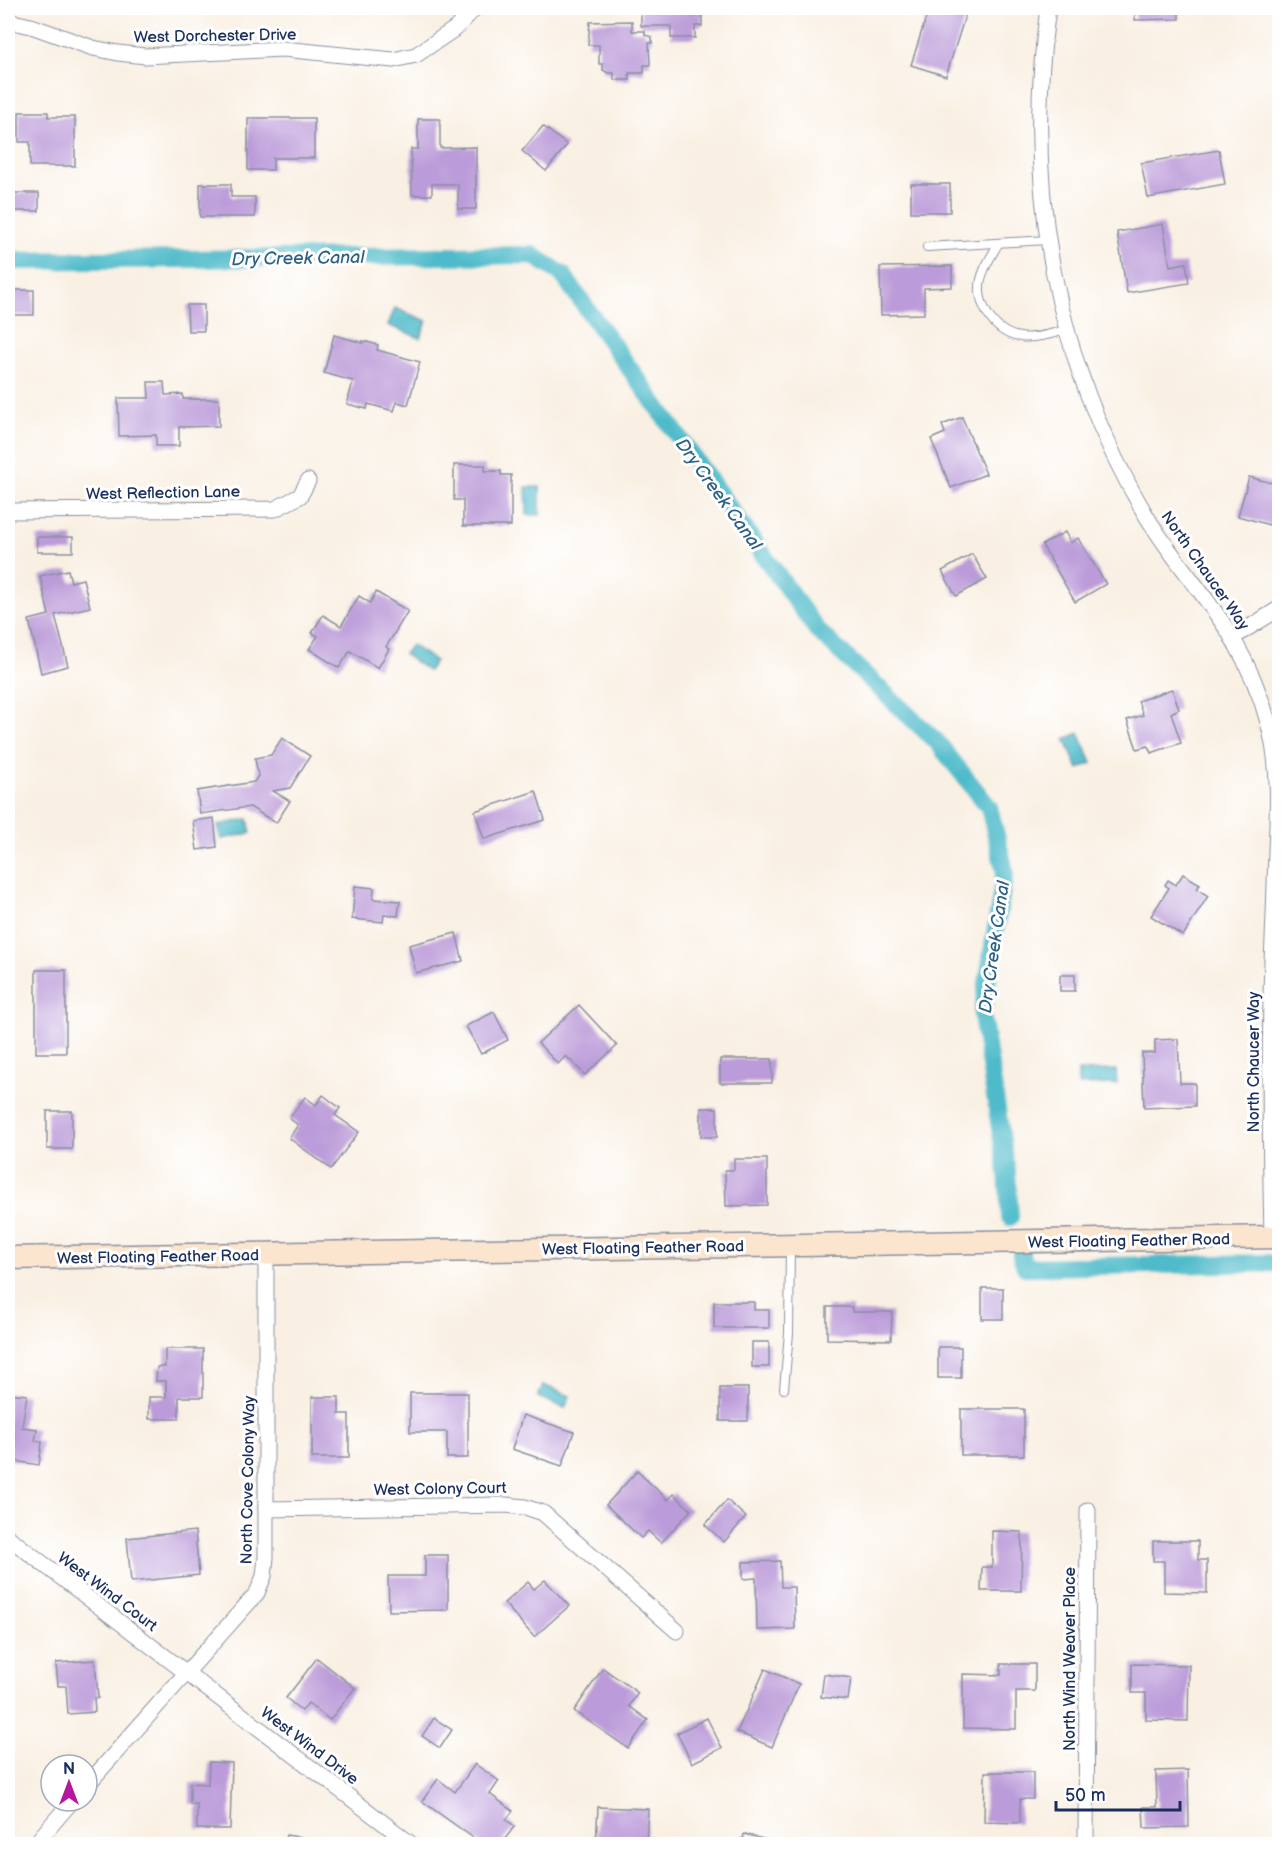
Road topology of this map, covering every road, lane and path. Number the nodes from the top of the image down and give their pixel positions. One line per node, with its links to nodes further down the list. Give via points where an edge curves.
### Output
1 (475, 8): 3 (street, West Dorchester Drive, via 456,28 416,55 393,60 283,49 145,56 93,48)
2 (1048, 8): 4 (street, North Chaucer Way, via 1039,91 1039,136)
3 (8, 21)
4 (1048, 240): 5 (lane); 7 (street, North Chaucer Way)
5 (998, 244): 6 (lane); 7 (lane, via 980,287 982,306 991,319 1013,337 1039,337)
6 (927, 247)
7 (1066, 330): 11 (street, North Chaucer Way, via 1088,396 1146,516)
8 (308, 481): 9 (street, West Reflection Lane, via 300,496 275,509)
9 (8, 511)
10 (1280, 608): 11 (street)
11 (1232, 638): 12 (street, North Chaucer Way, via 1263,704 1277,775 1269,1045)
12 (1276, 1237): 13 (main road, West Floating Feather Road)
13 (790, 1245): 14 (main road, West Floating Feather Road); 16 (lane)
14 (266, 1254): 15 (main road, West Floating Feather Road); 17 (street, North Cove Colony Way)
15 (8, 1258)
16 (784, 1389)
17 (266, 1509): 20 (street, West Colony Court, via 525,1507 543,1514); 21 (street, North Cove Colony Way, via 264,1576 257,1593)
18 (1088, 1510): 26 (street, North Wind Weaver Place)
19 (8, 1538): 21 (street, West Wind Court)
20 (677, 1631)
21 (187, 1674): 22 (street, North Cove Colony Way); 25 (street, West Wind Drive)
22 (99, 1772)
23 (62, 1813): 24 (street)
24 (35, 1845)
25 (411, 1845)
26 (1086, 1845)

